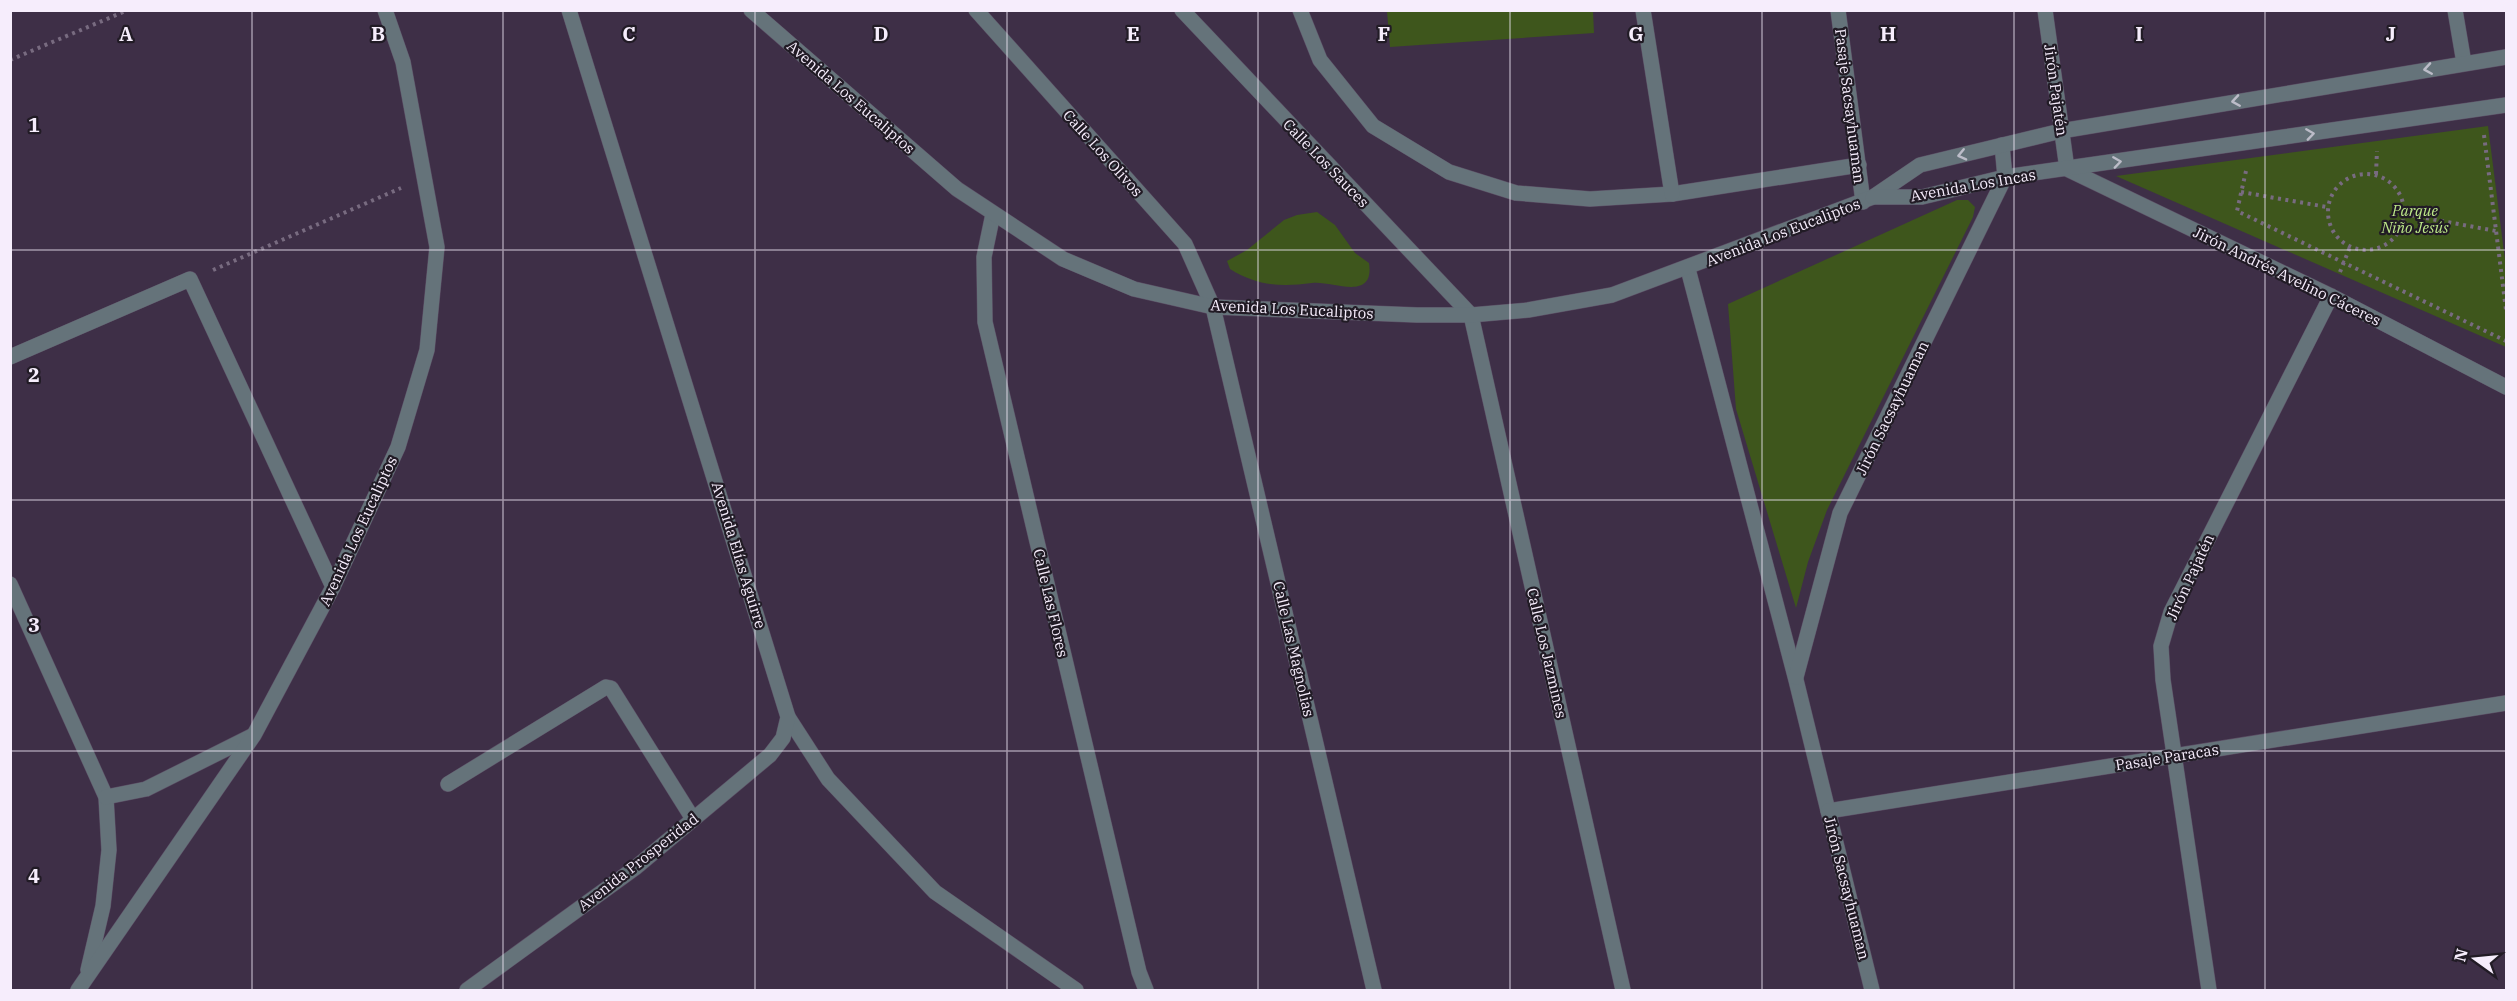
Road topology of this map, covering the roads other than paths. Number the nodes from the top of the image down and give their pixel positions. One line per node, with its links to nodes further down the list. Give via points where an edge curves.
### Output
1 (385, 10): 29 (street, Avenida Los Eucaliptos, via 403,62 437,247 427,350 398,447)
2 (569, 10): 32 (street, Avenida Elías Aguirre)
3 (751, 10): 21 (street, Avenida Los Eucaliptos, via 957,189)
4 (976, 10): 24 (street, Calle Los Olivos, via 1185,244)
5 (1182, 10): 25 (street, Calle Los Sauces)
6 (1300, 10): 19 (street, via 1320,60 1373,126 1449,172 1516,193 1590,199)
7 (1643, 10): 19 (street)
8 (1838, 10): 16 (street, Pasaje Sacsayhuaman)
9 (2045, 10): 14 (street, Jirón Pajatén)
10 (2455, 10): 12 (street)
11 (2506, 57): 12 (street, Avenida Los Incas)
12 (2464, 63): 14 (street, Avenida Los Incas, one-way to 14)
13 (2506, 105): 17 (street, Avenida Los Incas, one-way to 13)
14 (2061, 131): 15 (street, Avenida Los Incas); 17 (street, Jirón Pajatén)
15 (2002, 145): 18 (street); 20 (street, Avenida Los Incas, one-way to 20, via 1920,165)
16 (1859, 165): 19 (street); 20 (street, Pasaje Sacsayhuaman)
17 (2067, 169): 18 (street, Avenida Los Incas); 23 (street, Jirón Andrés Avelino Cáceres)
18 (2005, 177): 20 (street, Avenida Los Incas, via 1922,197); 30 (street, Jirón Sacsayhuaman, via 1840,513)
19 (1672, 194)
20 (1868, 199): 22 (street, Avenida Los Eucaliptos)
21 (993, 214): 24 (street, Avenida Los Eucaliptos, via 1063,259 1124,285); 42 (street, Calle Las Flores, via 984,257 985,322)
22 (1688, 269): 25 (street, Avenida Los Eucaliptos, via 1612,295 1528,310); 30 (street, Jirón Sacsayhuaman)
23 (2331, 296): 27 (street, Jirón Andrés Avelino Cáceres); 34 (street, Jirón Pajatén, via 2170,612 2161,646)
24 (1213, 307): 25 (street, Avenida Los Eucaliptos); 43 (street, Calle Las Magnolias)
25 (1471, 315): 44 (street, Calle Los Jazmines)
26 (10, 357): 29 (street, via 190,279)
27 (2506, 387)
28 (10, 584): 36 (street)
29 (333, 586): 33 (street, Avenida Los Eucaliptos)
30 (1796, 680): 37 (street, Jirón Sacsayhuaman)
31 (2506, 703): 34 (street, Pasaje Paracas)
32 (788, 717): 38 (street, Avenida Prosperidad, via 783,738 770,755); 41 (street, Avenida Elías Aguirre, via 828,779 934,892)
33 (254, 735): 36 (street, via 146,789); 39 (street, Avenida Los Eucaliptos)
34 (2174, 756): 37 (street, Pasaje Paracas); 46 (street, Jirón Pajatén)
35 (448, 784): 38 (street, via 606,687 611,688)
36 (106, 797): 39 (street, via 109,850 103,906)
37 (1828, 811): 45 (street, Jirón Sacsayhuaman)
38 (693, 819): 40 (street, Avenida Prosperidad, via 635,868)
39 (82, 985)
40 (467, 990)
41 (1076, 990)
42 (1146, 990)
43 (1374, 990)
44 (1623, 990)
45 (1872, 990)
46 (2209, 990)

